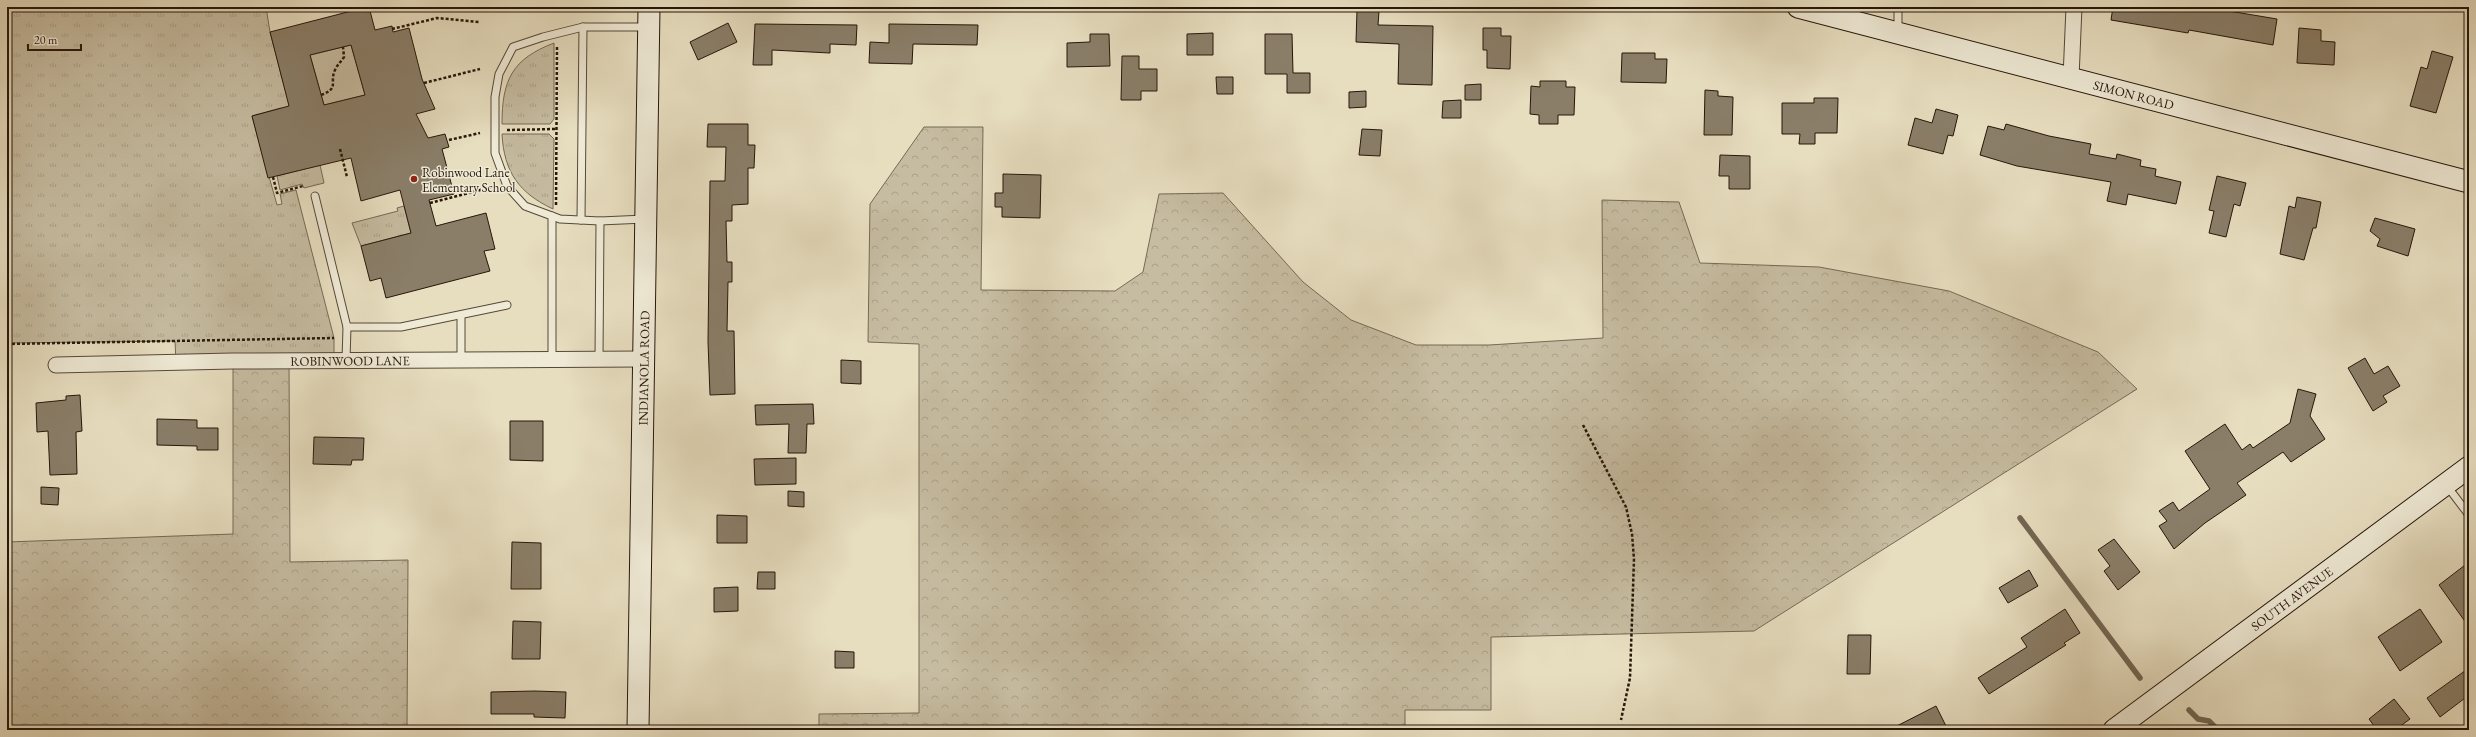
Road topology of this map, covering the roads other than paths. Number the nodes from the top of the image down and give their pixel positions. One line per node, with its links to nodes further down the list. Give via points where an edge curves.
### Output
1 (1798, 7): 6 (street, SIMON ROAD)
2 (1898, 7): 6 (lane)
3 (2074, 7): 7 (street)
4 (649, 17): 5 (lane); 12 (street, INDIANOLA ROAD)
5 (583, 27): 10 (lane, via 513,47 499,74 495,97 495,153 507,186 525,206); 11 (lane)
6 (1898, 33): 7 (street, SIMON ROAD)
7 (2071, 78): 8 (street, SIMON ROAD)
8 (2469, 182)
9 (315, 196): 16 (lane)
10 (554, 216): 11 (lane); 18 (lane)
11 (581, 220): 13 (lane)
12 (645, 220): 13 (lane); 20 (street, INDIANOLA ROAD)
13 (600, 221): 19 (lane)
14 (507, 305): 15 (lane)
15 (461, 315): 16 (lane, via 401,327); 17 (lane)
16 (347, 327): 21 (lane)
17 (461, 359): 18 (street, ROBINWOOD LANE); 21 (street, ROBINWOOD LANE)
18 (552, 359): 19 (street, ROBINWOOD LANE)
19 (600, 359): 20 (street, ROBINWOOD LANE)
20 (643, 359): 26 (street, INDIANOLA ROAD)
21 (346, 360): 22 (street, ROBINWOOD LANE)
22 (56, 365)
23 (2469, 467): 24 (street, SOUTH AVENUE)
24 (2446, 484): 25 (lane); 27 (street, SOUTH AVENUE)
25 (2469, 515)
26 (638, 730)
27 (2114, 730)

